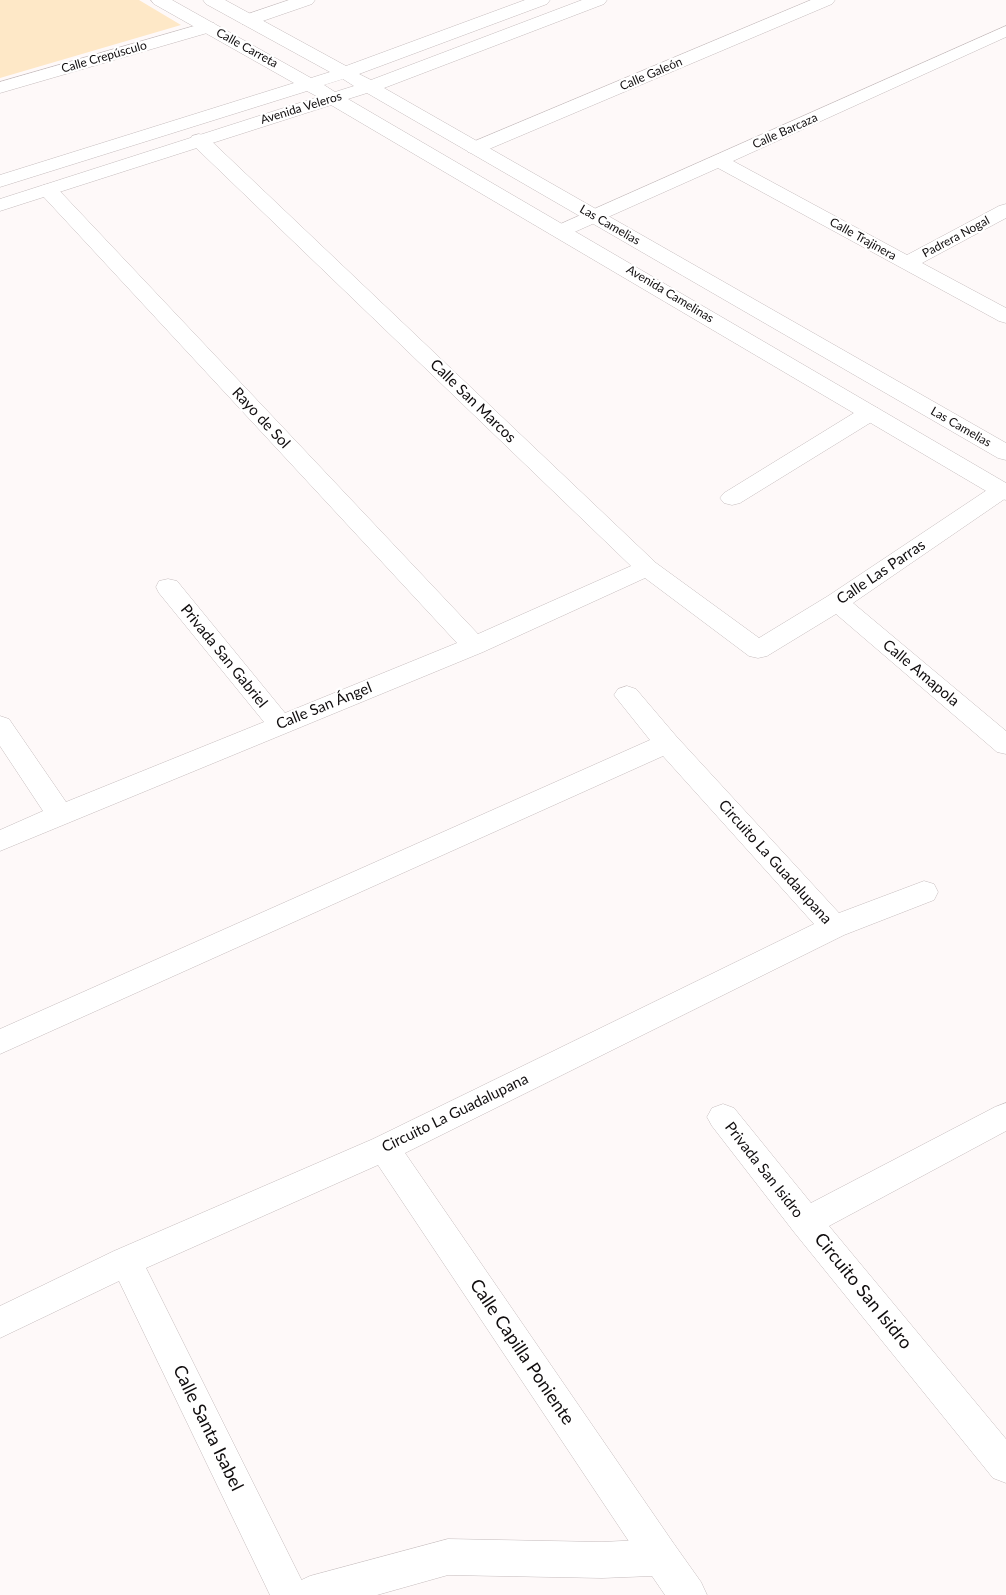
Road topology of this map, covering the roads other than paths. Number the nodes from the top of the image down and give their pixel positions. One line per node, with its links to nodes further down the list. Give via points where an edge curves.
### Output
1 (160, 0): 8 (street, Calle Carreta)
2 (212, 0): 7 (street, Las Camelias)
3 (306, 0): 7 (street)
4 (541, 0): 10 (street, Avenida Veleros)
5 (598, 0): 12 (street, Avenida Veleros)
6 (826, 0): 16 (street, Calle Galeón)
7 (248, 20): 10 (street, Las Camelias)
8 (208, 27): 11 (street, Calle Carreta); 13 (street, Calle Crepúsculo)
9 (1006, 31): 17 (street, Calle Barcaza)
10 (345, 73): 11 (street, Avenida Veleros); 12 (street, Las Camelias)
11 (310, 83): 14 (street, Calle Carreta); 18 (street, Avenida Veleros)
12 (369, 87): 14 (street, Avenida Veleros); 16 (street, Las Camelias)
13 (0, 88)
14 (333, 97): 15 (street, Avenida Veleros); 23 (street, Avenida Camelinas)
15 (198, 140): 19 (street, Avenida Veleros); 30 (street, Calle San Marcos)
16 (475, 148): 22 (street, Las Camelias)
17 (720, 161): 22 (street, Calle Barcaza); 24 (street, Calle Trajinera)
18 (0, 181)
19 (48, 190): 20 (street, Avenida Veleros); 33 (street, Rayo de Sol)
20 (0, 205)
21 (1006, 210): 24 (street, Padrera Nogal)
22 (595, 217): 23 (street, Calle Barcaza); 27 (street, Las Camelias)
23 (563, 230): 26 (street, Avenida Camelinas)
24 (906, 263): 25 (street, Calle Trajinera)
25 (1006, 317)
26 (870, 413): 28 (street, Avenida Camelinas); 29 (street)
27 (1006, 453)
28 (1004, 492): 32 (street, Calle Las Parras)
29 (732, 498)
30 (647, 568): 33 (street, Calle San Ángel); 34 (street, Calle San Marcos)
31 (168, 587): 36 (street, Privada San Gabriel)
32 (837, 602): 34 (street, Calle Las Parras); 39 (street, Calle Amapola)
33 (474, 646): 36 (street, Calle San Ángel)
34 (758, 650)
35 (627, 695): 38 (street, Circuito La Guadalupana)
36 (280, 724): 40 (street, Calle San Ángel)
37 (0, 725): 40 (street)
38 (667, 743): 43 (street, Circuito La Guadalupana); 44 (street)
39 (1006, 745)
40 (60, 815): 41 (street, Calle San Ángel)
41 (0, 841)
42 (924, 892): 43 (street)
43 (834, 927): 47 (street, Circuito La Guadalupana)
44 (0, 1042)
45 (1006, 1116): 48 (street, Circuito San Isidro)
46 (723, 1117): 48 (street, Privada San Isidro)
47 (384, 1148): 49 (street, Circuito La Guadalupana); 52 (street, Calle Capilla Poniente)
48 (806, 1222): 51 (street, Circuito San Isidro)
49 (126, 1261): 50 (street, Circuito La Guadalupana); 53 (street, Calle Santa Isabel)
50 (0, 1323)
51 (1006, 1466)
52 (661, 1557): 54 (street, via 602,1560 448,1557); 55 (street, Calle Capilla Poniente)
53 (290, 1595)
54 (310, 1595)
55 (688, 1595)

